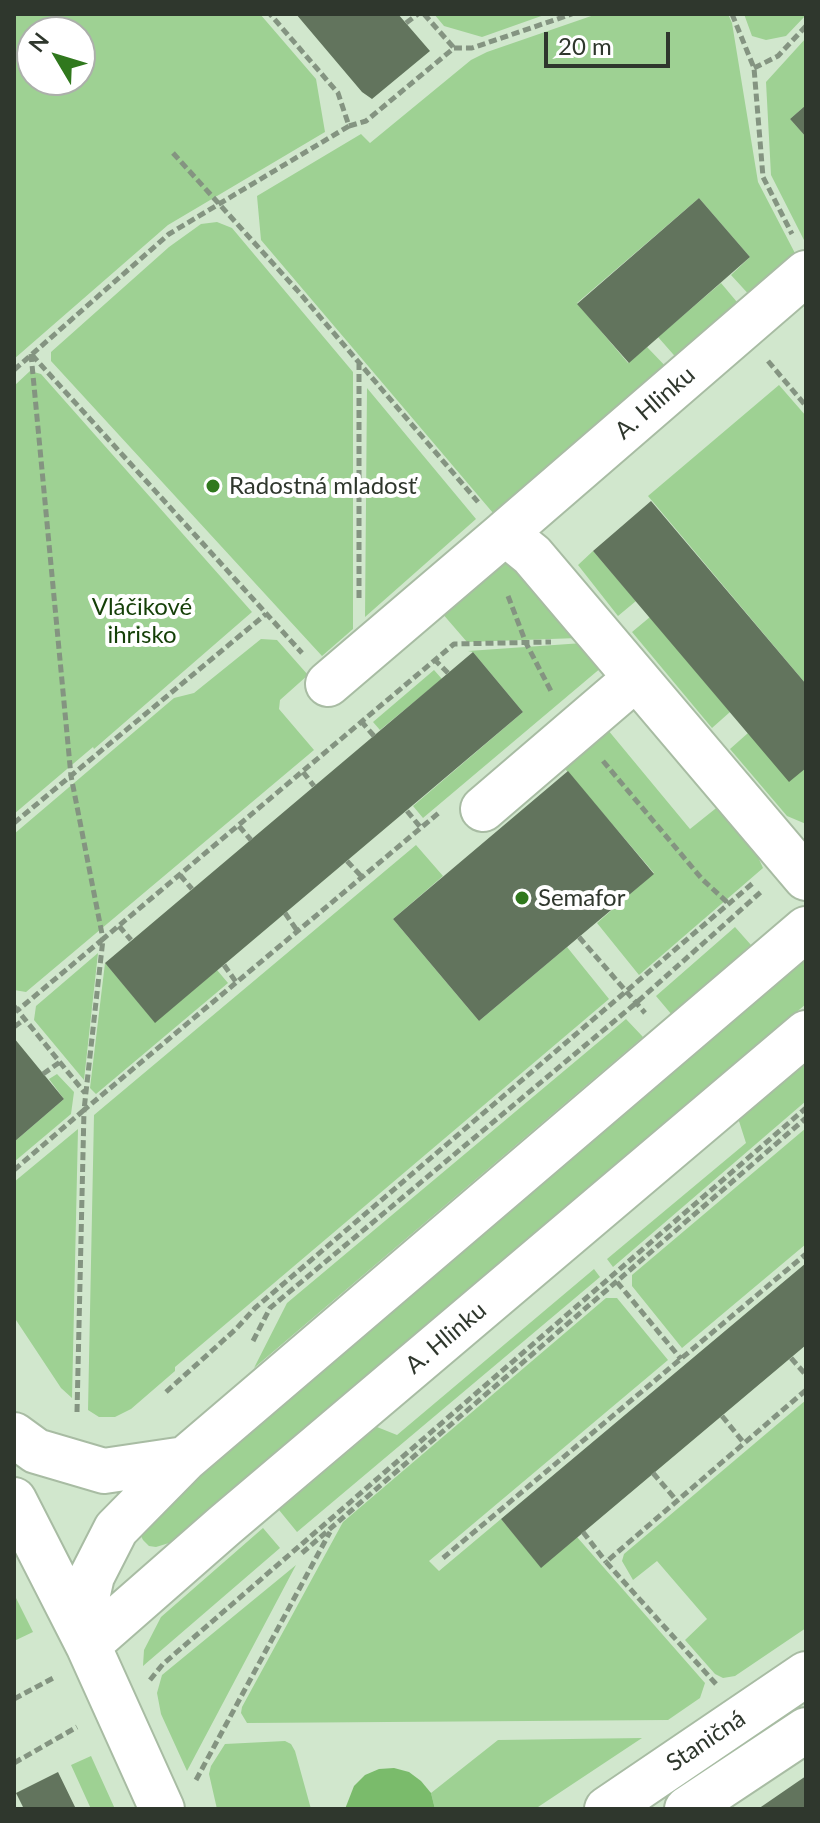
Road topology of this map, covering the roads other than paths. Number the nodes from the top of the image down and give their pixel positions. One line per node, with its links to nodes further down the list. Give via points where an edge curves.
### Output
1 (801, 257): 2 (street, A. Hlinku)
2 (505, 533): 3 (street, via 532,555); 4 (street, A. Hlinku)
3 (636, 678): 5 (street); 6 (street)
4 (328, 684)
5 (464, 808)
6 (796, 866)
7 (806, 929): 10 (street)
8 (806, 1033): 12 (street, A. Hlinku, via 225,1525)
9 (14, 1435): 10 (street, via 36,1451 104,1471)
10 (185, 1459): 12 (street, via 116,1529 92,1576)
11 (14, 1500): 12 (street)
12 (84, 1637): 15 (street)
13 (806, 1674): 16 (street, Staničná)
14 (806, 1730): 17 (street, Staničná)
15 (177, 1797)
16 (607, 1809)
17 (687, 1809)

